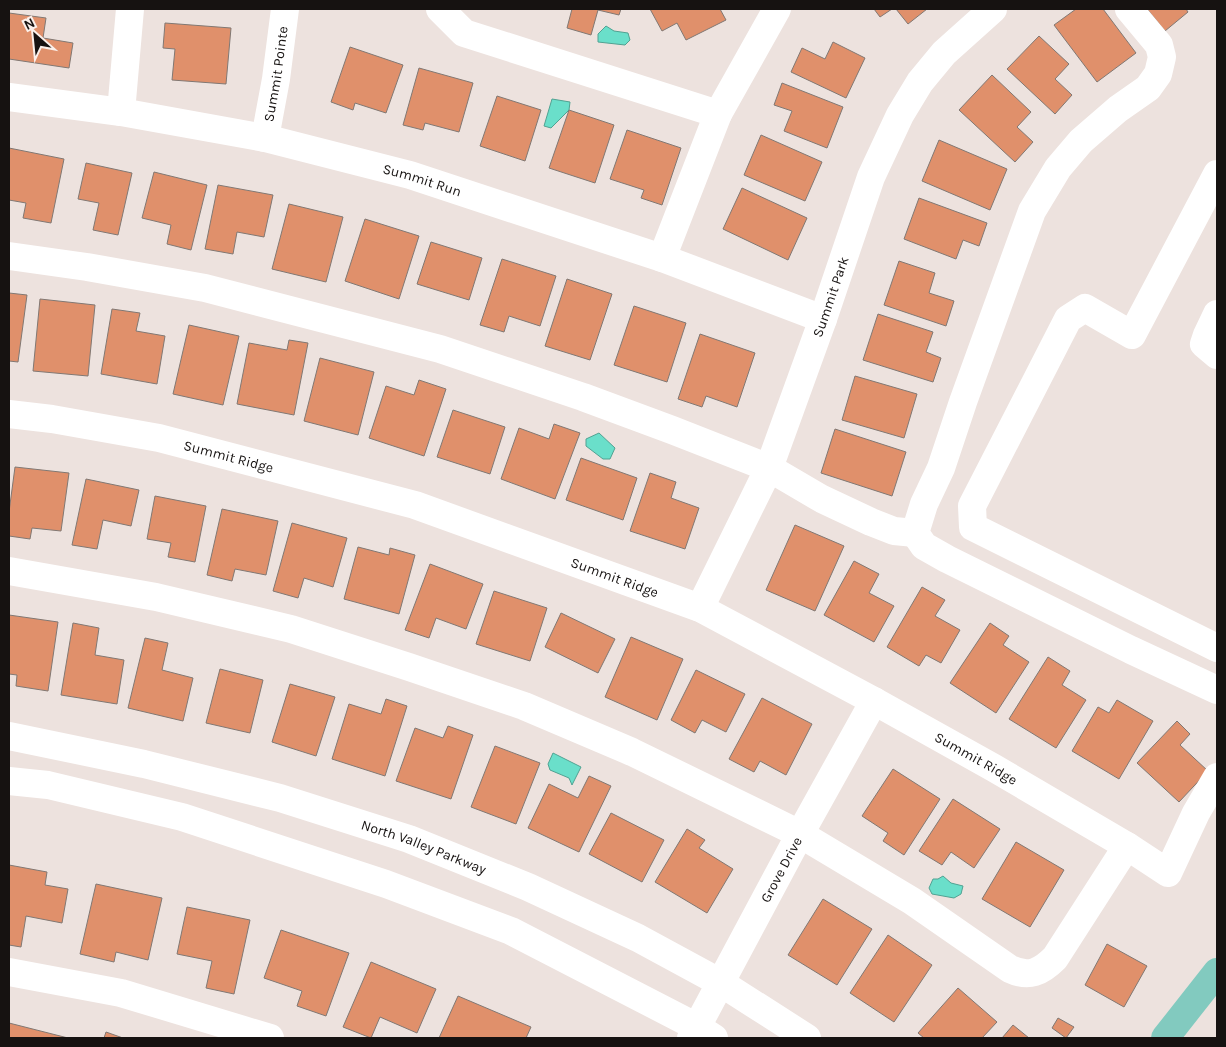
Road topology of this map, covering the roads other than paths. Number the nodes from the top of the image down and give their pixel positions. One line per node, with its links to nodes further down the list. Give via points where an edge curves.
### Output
1 (130, 9): 8 (street)
2 (285, 9): 10 (street, Summit Pointe)
3 (440, 9): 9 (street, via 464,33)
4 (777, 9): 9 (street)
5 (992, 9): 15 (street, Summit Park, via 944,54 920,82 900,115 871,177)
6 (1129, 9): 19 (street, via 1159,45 1162,57 1158,74 1148,88 1081,141 1058,168 1032,211)
7 (9, 97): 8 (street, Summit Run)
8 (121, 112): 10 (street, Summit Run)
9 (718, 114): 13 (street)
10 (265, 138): 13 (street, Summit Run, via 410,175)
11 (1217, 174): 22 (street, via 1132,335 1085,308 1068,319 972,506 973,527)
12 (9, 256): 18 (street, via 205,288 440,349 583,397)
13 (662, 258): 15 (street, Summit Run)
14 (1217, 314): 16 (street, via 1204,344)
15 (823, 318): 18 (street, Summit Park)
16 (1217, 355)
17 (9, 414): 21 (street, Summit Ridge, via 159,438 415,505)
18 (769, 468): 19 (street, via 822,499 871,522 894,531); 21 (street, Summit Park)
19 (915, 533): 23 (street, via 924,546 947,559)
20 (9, 571): 28 (street, via 156,597 291,629 410,666 524,706 623,748)
21 (700, 608): 24 (street, Summit Ridge)
22 (1217, 648)
23 (1217, 690)
24 (874, 701): 28 (street, Grove Drive); 29 (street, Summit Ridge)
25 (9, 736): 32 (street, North Valley Parkway, via 144,764 280,798 409,839 638,938)
26 (1217, 777): 29 (street, Summit Ridge, via 1168,873)
27 (9, 781): 33 (street, via 48,785 182,817 386,884 511,931)
28 (800, 834): 29 (street, via 912,901 1019,973 1044,969 1055,958); 32 (street, Grove Drive)
29 (1127, 846)
30 (9, 972): 34 (street, via 121,993)
31 (1217, 972): 36 (main road)
32 (721, 983): 33 (street, Grove Drive); 35 (street, North Valley Parkway)
33 (701, 1035)
34 (270, 1038)
35 (807, 1038)
36 (1165, 1038)

